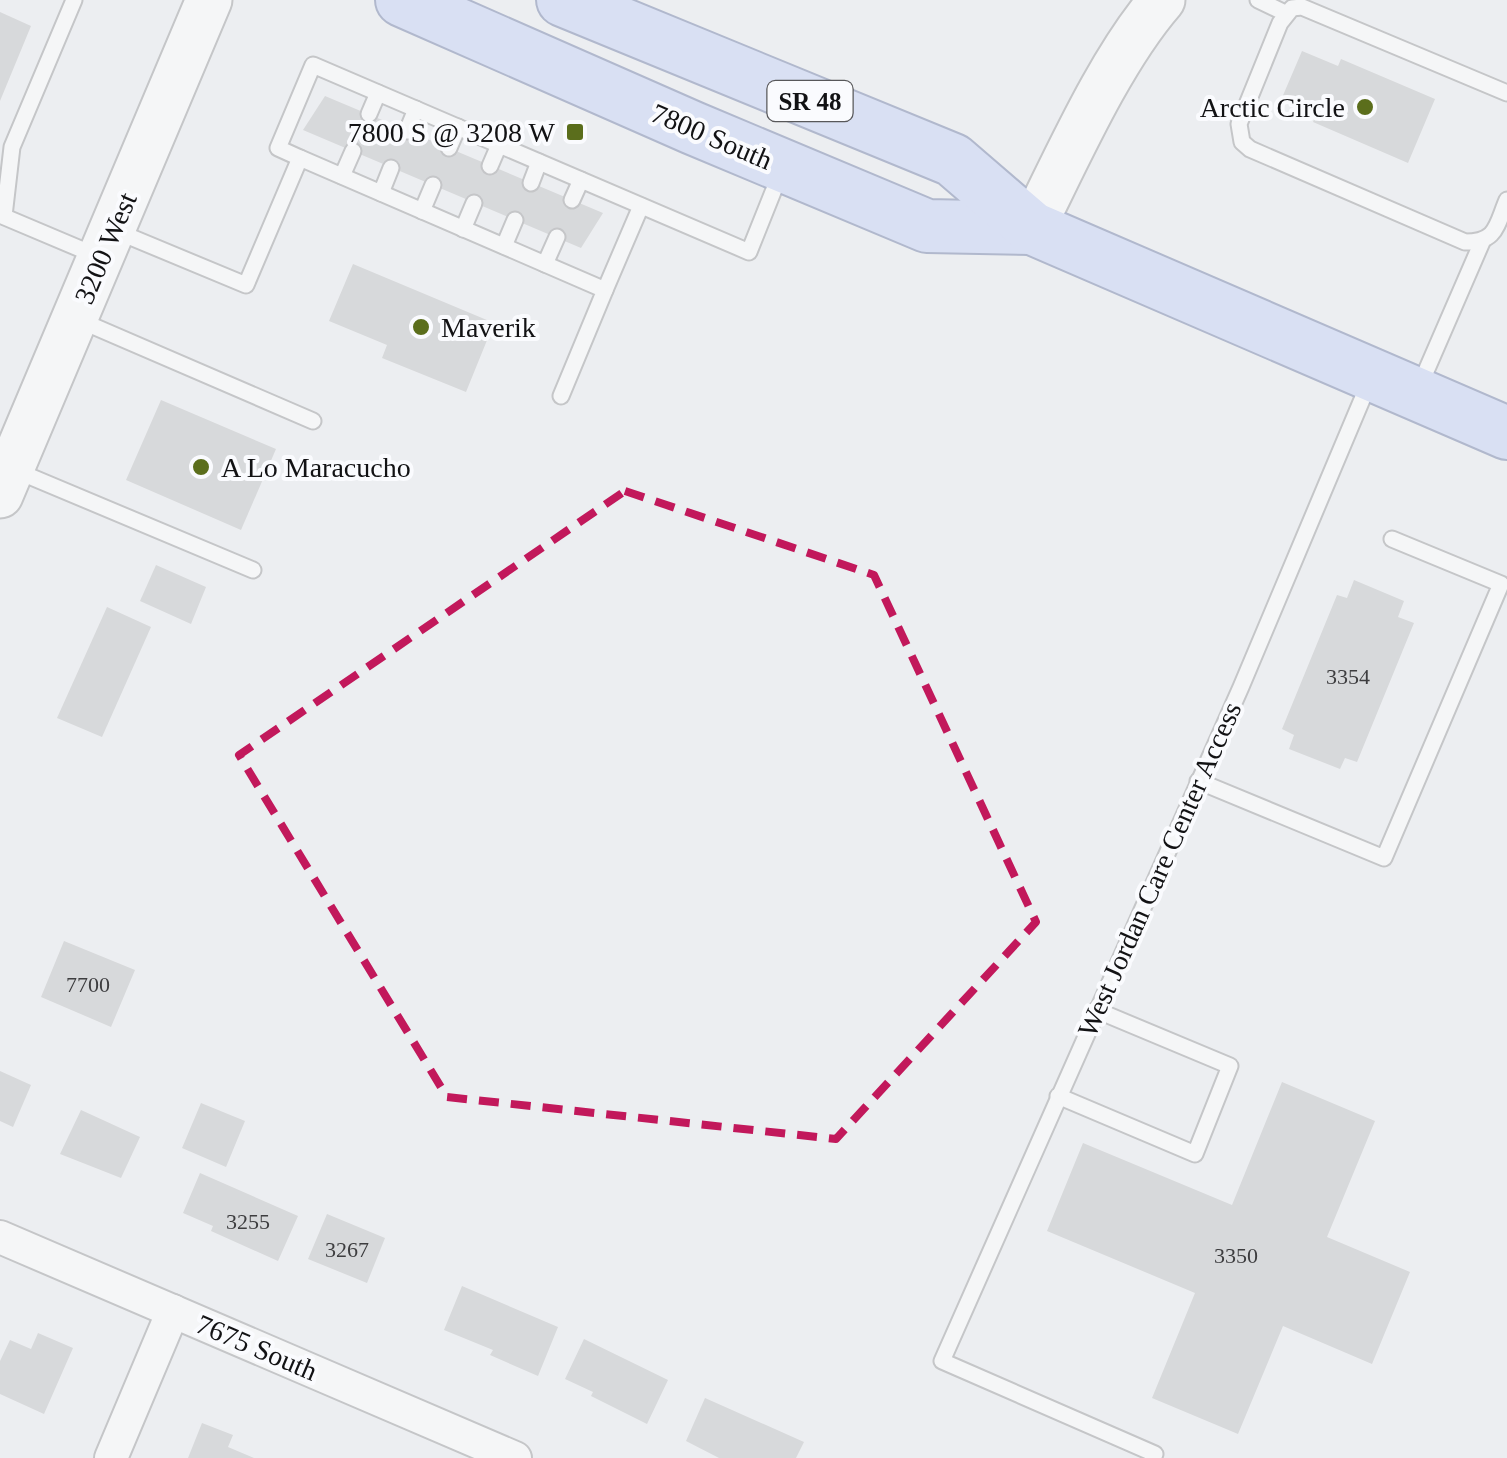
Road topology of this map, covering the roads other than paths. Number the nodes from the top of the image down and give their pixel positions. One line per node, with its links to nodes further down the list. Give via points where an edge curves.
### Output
1 (74, 0): 32 (lane, via 12,147)
2 (209, 0): 38 (street, 3200 West)
3 (402, 0): 20 (main road, 7800 South / SR 48)
4 (564, 0): 34 (main road, 7800 South / SR 48, via 953,160)
5 (1162, 0): 34 (street, via 1090,114)
6 (1258, 0): 7 (lane)
7 (1285, 13): 9 (lane, via 1302,8); 37 (lane, via 1238,124 1242,142 1465,242)
8 (378, 92): 10 (lane); 11 (lane); 17 (lane, via 313,65 278,148)
9 (1507, 93)
10 (416, 109): 12 (lane); 13 (lane)
11 (369, 114)
12 (458, 127): 14 (lane); 15 (lane)
13 (407, 131)
14 (499, 145): 18 (lane); 19 (lane)
15 (448, 148)
16 (353, 152): 22 (lane)
17 (300, 158): 22 (lane); 38 (lane, via 246,285)
18 (539, 162): 23 (lane); 24 (lane)
19 (490, 166)
20 (783, 167): 30 (lane, via 749,252); 34 (main road, 7800 South / SR 48, via 928,226)
21 (392, 168): 26 (lane)
22 (342, 176): 26 (lane)
23 (581, 180): 27 (lane); 30 (lane)
24 (531, 183)
25 (433, 185): 31 (lane)
26 (380, 193): 31 (lane)
27 (572, 200)
28 (1507, 200): 37 (lane, West Jordan Care Center Access, via 1492,236)
29 (474, 203): 35 (lane)
30 (641, 206): 41 (lane)
31 (422, 211): 35 (lane)
32 (2, 215): 38 (lane)
33 (515, 220): 39 (lane)
34 (1032, 228): 43 (main road, 7800 South / SR 48)
35 (463, 229): 39 (lane)
36 (556, 237): 40 (lane)
37 (1482, 242): 43 (lane, West Jordan Care Center Access)
38 (106, 244): 42 (street, 3200 West)
39 (504, 246): 40 (lane)
40 (545, 264): 41 (lane)
41 (605, 290): 44 (lane)
42 (75, 318): 45 (lane); 47 (street, 3200 West)
43 (1394, 384): 46 (main road, 7800 South / SR 48); 50 (lane, West Jordan Care Center Access)
44 (560, 396)
45 (313, 421)
46 (1507, 433)
47 (6, 482): 49 (lane)
48 (1392, 539): 50 (lane, via 1500,584 1384,858)
49 (253, 570)
50 (1198, 781): 51 (lane, West Jordan Care Center Access)
51 (1096, 1010): 52 (lane, West Jordan Care Center Access); 52 (lane, via 1230,1066 1195,1154)
52 (1058, 1096): 55 (lane, West Jordan Care Center Access, via 942,1361)
53 (0, 1237): 54 (street, 7675 South)
54 (173, 1311): 56 (street); 57 (street, 7675 South)
55 (1155, 1454)
56 (111, 1458)
57 (515, 1458)

